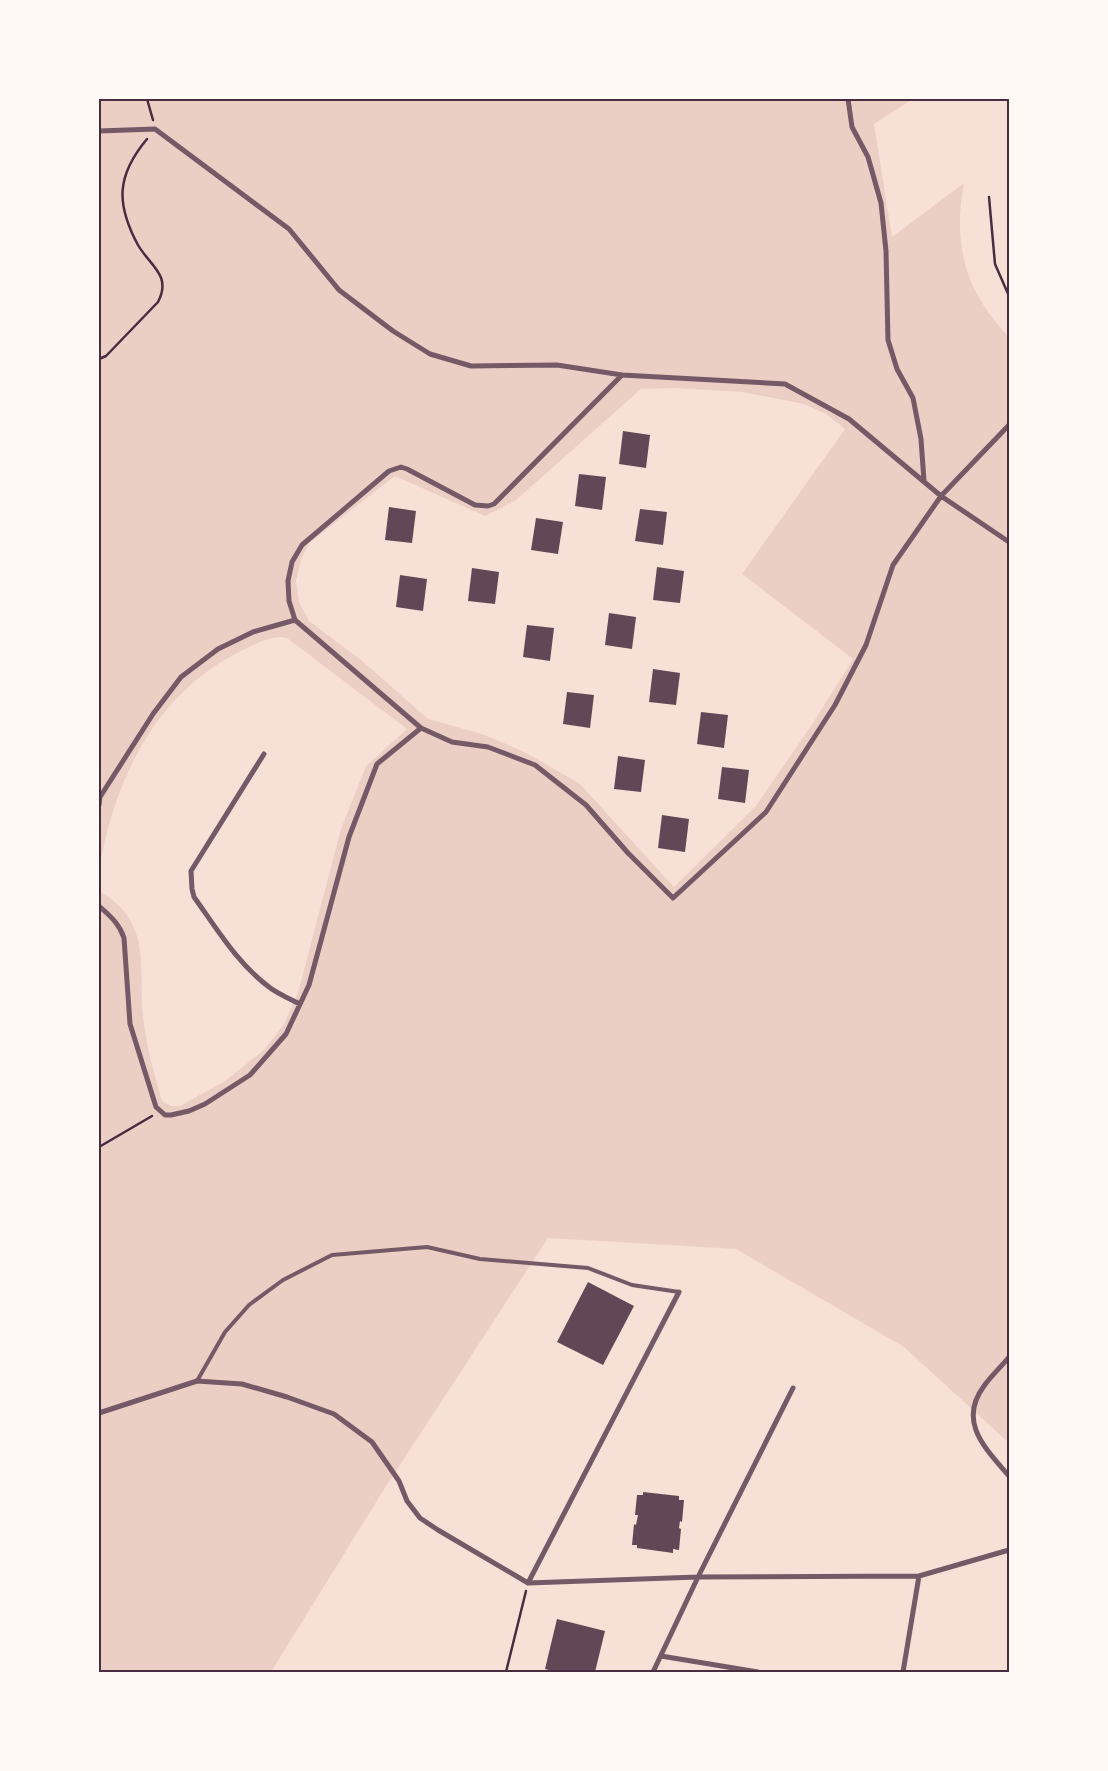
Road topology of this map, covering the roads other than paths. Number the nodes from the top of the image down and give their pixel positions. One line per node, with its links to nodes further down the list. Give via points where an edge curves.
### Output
1 (848, 99): 5 (street, via 852,127 868,157 881,203 886,251 888,340 913,398 921,439)
2 (99, 131): 3 (street, via 155,129 289,230 339,290 430,354 470,366 557,365)
3 (622, 375): 5 (street, via 786,384 849,419); 8 (street, via 494,504 475,505 401,467 389,471 302,545 292,562 288,582)
4 (1009, 425): 6 (street)
5 (924, 482): 6 (street)
6 (941, 496): 7 (street); 9 (street, via 893,565 866,645 835,705 766,812 673,898 586,805 535,765 488,747 452,742)
7 (1009, 542)
8 (295, 620): 9 (street); 11 (street, via 253,632 218,649 181,678 153,714)
9 (421, 728): 14 (street, via 377,764 349,837 309,985)
10 (264, 754): 14 (street, via 191,871 192,889 194,897 231,950 251,972 270,989)
11 (99, 797): 12 (street)
12 (99, 806)
13 (99, 906): 14 (street, via 121,928 124,938 130,1024 160,1111 171,1115 188,1111 250,1075 286,1034)
14 (300, 1004)
15 (679, 1292): 17 (lane, via 632,1286 588,1268 480,1258 427,1247 332,1255 283,1280 249,1304 224,1332); 24 (street)
16 (1009, 1357): 20 (street, via 984,1386 976,1400 973,1416 976,1432 984,1446)
17 (196, 1381): 19 (street); 24 (street, via 242,1384 334,1414 372,1442 420,1518)
18 (792, 1388): 23 (street)
19 (99, 1414)
20 (1009, 1476)
21 (1009, 1550): 22 (street)
22 (919, 1576): 23 (street); 28 (street)
23 (698, 1577): 24 (street); 25 (street)
24 (528, 1583)
25 (661, 1656): 26 (street); 27 (street)
26 (653, 1672)
27 (758, 1672)
28 (903, 1672)

